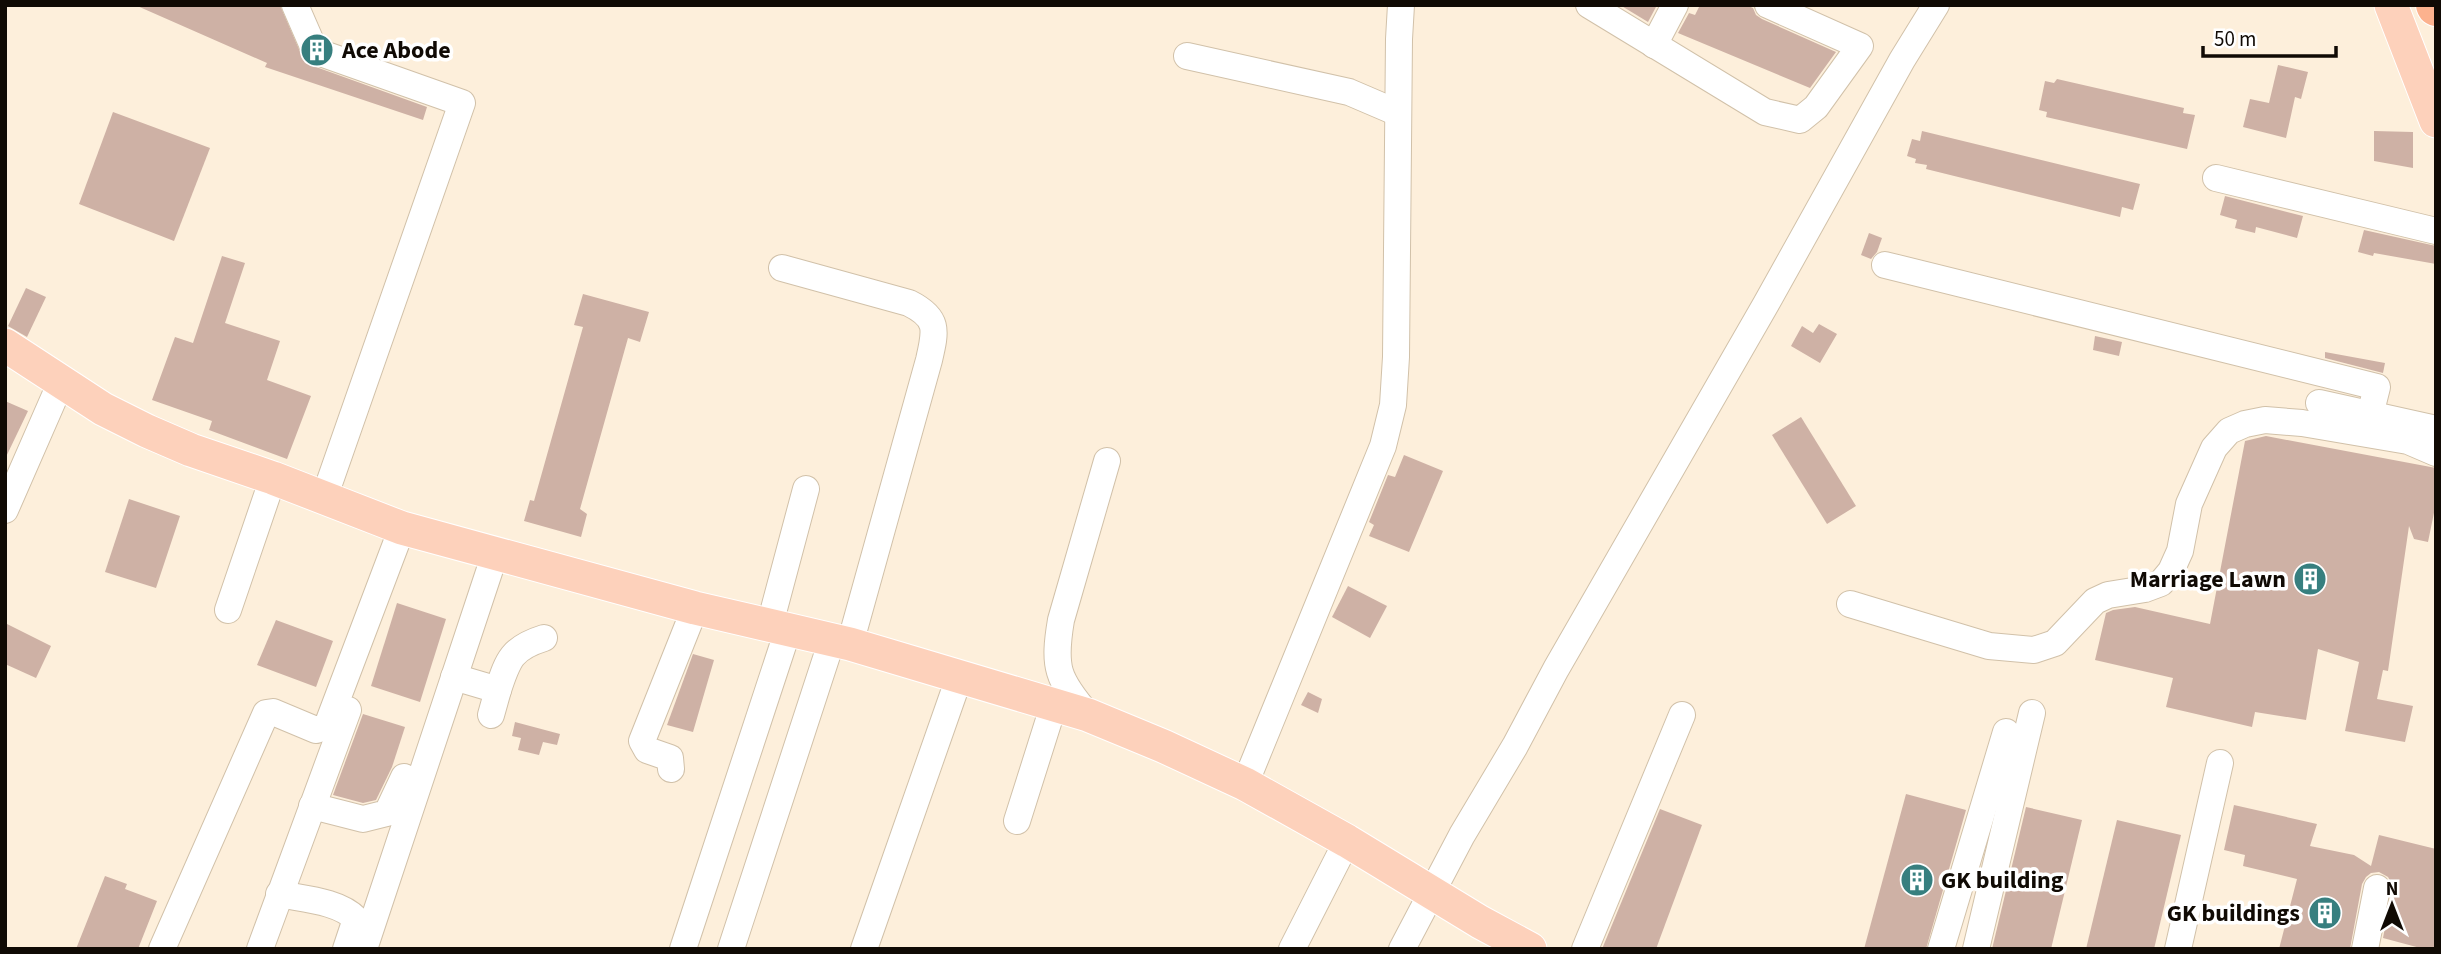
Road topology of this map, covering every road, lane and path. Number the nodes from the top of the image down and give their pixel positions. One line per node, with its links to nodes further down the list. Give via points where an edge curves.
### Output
1 (295, 5): 25 (street, via 315,51 462,103)
2 (1401, 5): 10 (street)
3 (1589, 5): 8 (street)
4 (1675, 5): 8 (street)
5 (1768, 5): 8 (street, via 1860,46 1816,107 1800,120 1765,112)
6 (1936, 5): 50 (street)
7 (2391, 5): 11 (main road)
8 (1654, 45)
9 (1187, 56): 10 (street, via 1349,92)
10 (1398, 113): 45 (street, via 1396,357 1386,436)
11 (2436, 121)
12 (2217, 178): 13 (street)
13 (2436, 231)
14 (1885, 265): 19 (street, via 2377,387)
15 (782, 268): 34 (street, via 909,303 925,311 934,328 929,360)
16 (5, 345): 17 (main road)
17 (61, 382): 23 (main road, via 147,431); 26 (street)
18 (2319, 403): 19 (street)
19 (2370, 415): 20 (street)
20 (2436, 429)
21 (2436, 453): 29 (street, via 2408,441 2302,423 2265,420 2229,431 2214,447 2189,504 2179,551 2161,583 2095,601 2055,643 2035,650 1989,646)
22 (1107, 461): 39 (street, via 1056,647 1067,691)
23 (273, 478): 25 (main road); 31 (street)
24 (806, 489): 32 (street)
25 (324, 498): 27 (main road)
26 (5, 510)
27 (409, 530): 28 (main road); 46 (street); 53 (street, via 327,726 316,730 266,713)
28 (502, 555): 30 (main road); 36 (street)
29 (1850, 604)
30 (695, 608): 32 (main road); 43 (street, via 642,741 647,750 670,758)
31 (228, 610)
32 (779, 627): 34 (main road); 57 (street)
33 (544, 638): 36 (street, via 515,651 494,702)
34 (841, 642): 35 (main road); 58 (street)
35 (960, 675): 37 (main road); 59 (street)
36 (461, 679): 56 (street, via 445,754 438,758 428,754)
37 (1054, 705): 39 (main road); 47 (street)
38 (2032, 713): 65 (street)
39 (1088, 715): 45 (main road)
40 (1682, 715): 63 (street)
41 (2006, 732): 64 (street)
42 (2220, 762): 66 (street)
43 (671, 769)
44 (404, 777): 46 (street, via 387,813 363,819)
45 (1245, 784): 48 (main road)
46 (312, 806): 51 (street)
47 (1017, 821)
48 (1347, 841): 50 (main road); 60 (street)
49 (2377, 888): 52 (street)
50 (1431, 892): 61 (street); 62 (main road)
51 (279, 894): 54 (street); 55 (street, via 352,915 356,919)
52 (2369, 948)
53 (162, 949)
54 (260, 949)
55 (346, 949)
56 (363, 949)
57 (683, 949)
58 (731, 949)
59 (864, 949)
60 (1292, 949)
61 (1402, 949)
62 (1530, 949)
63 (1585, 949)
64 (1941, 949)
65 (1976, 949)
66 (2178, 949)

